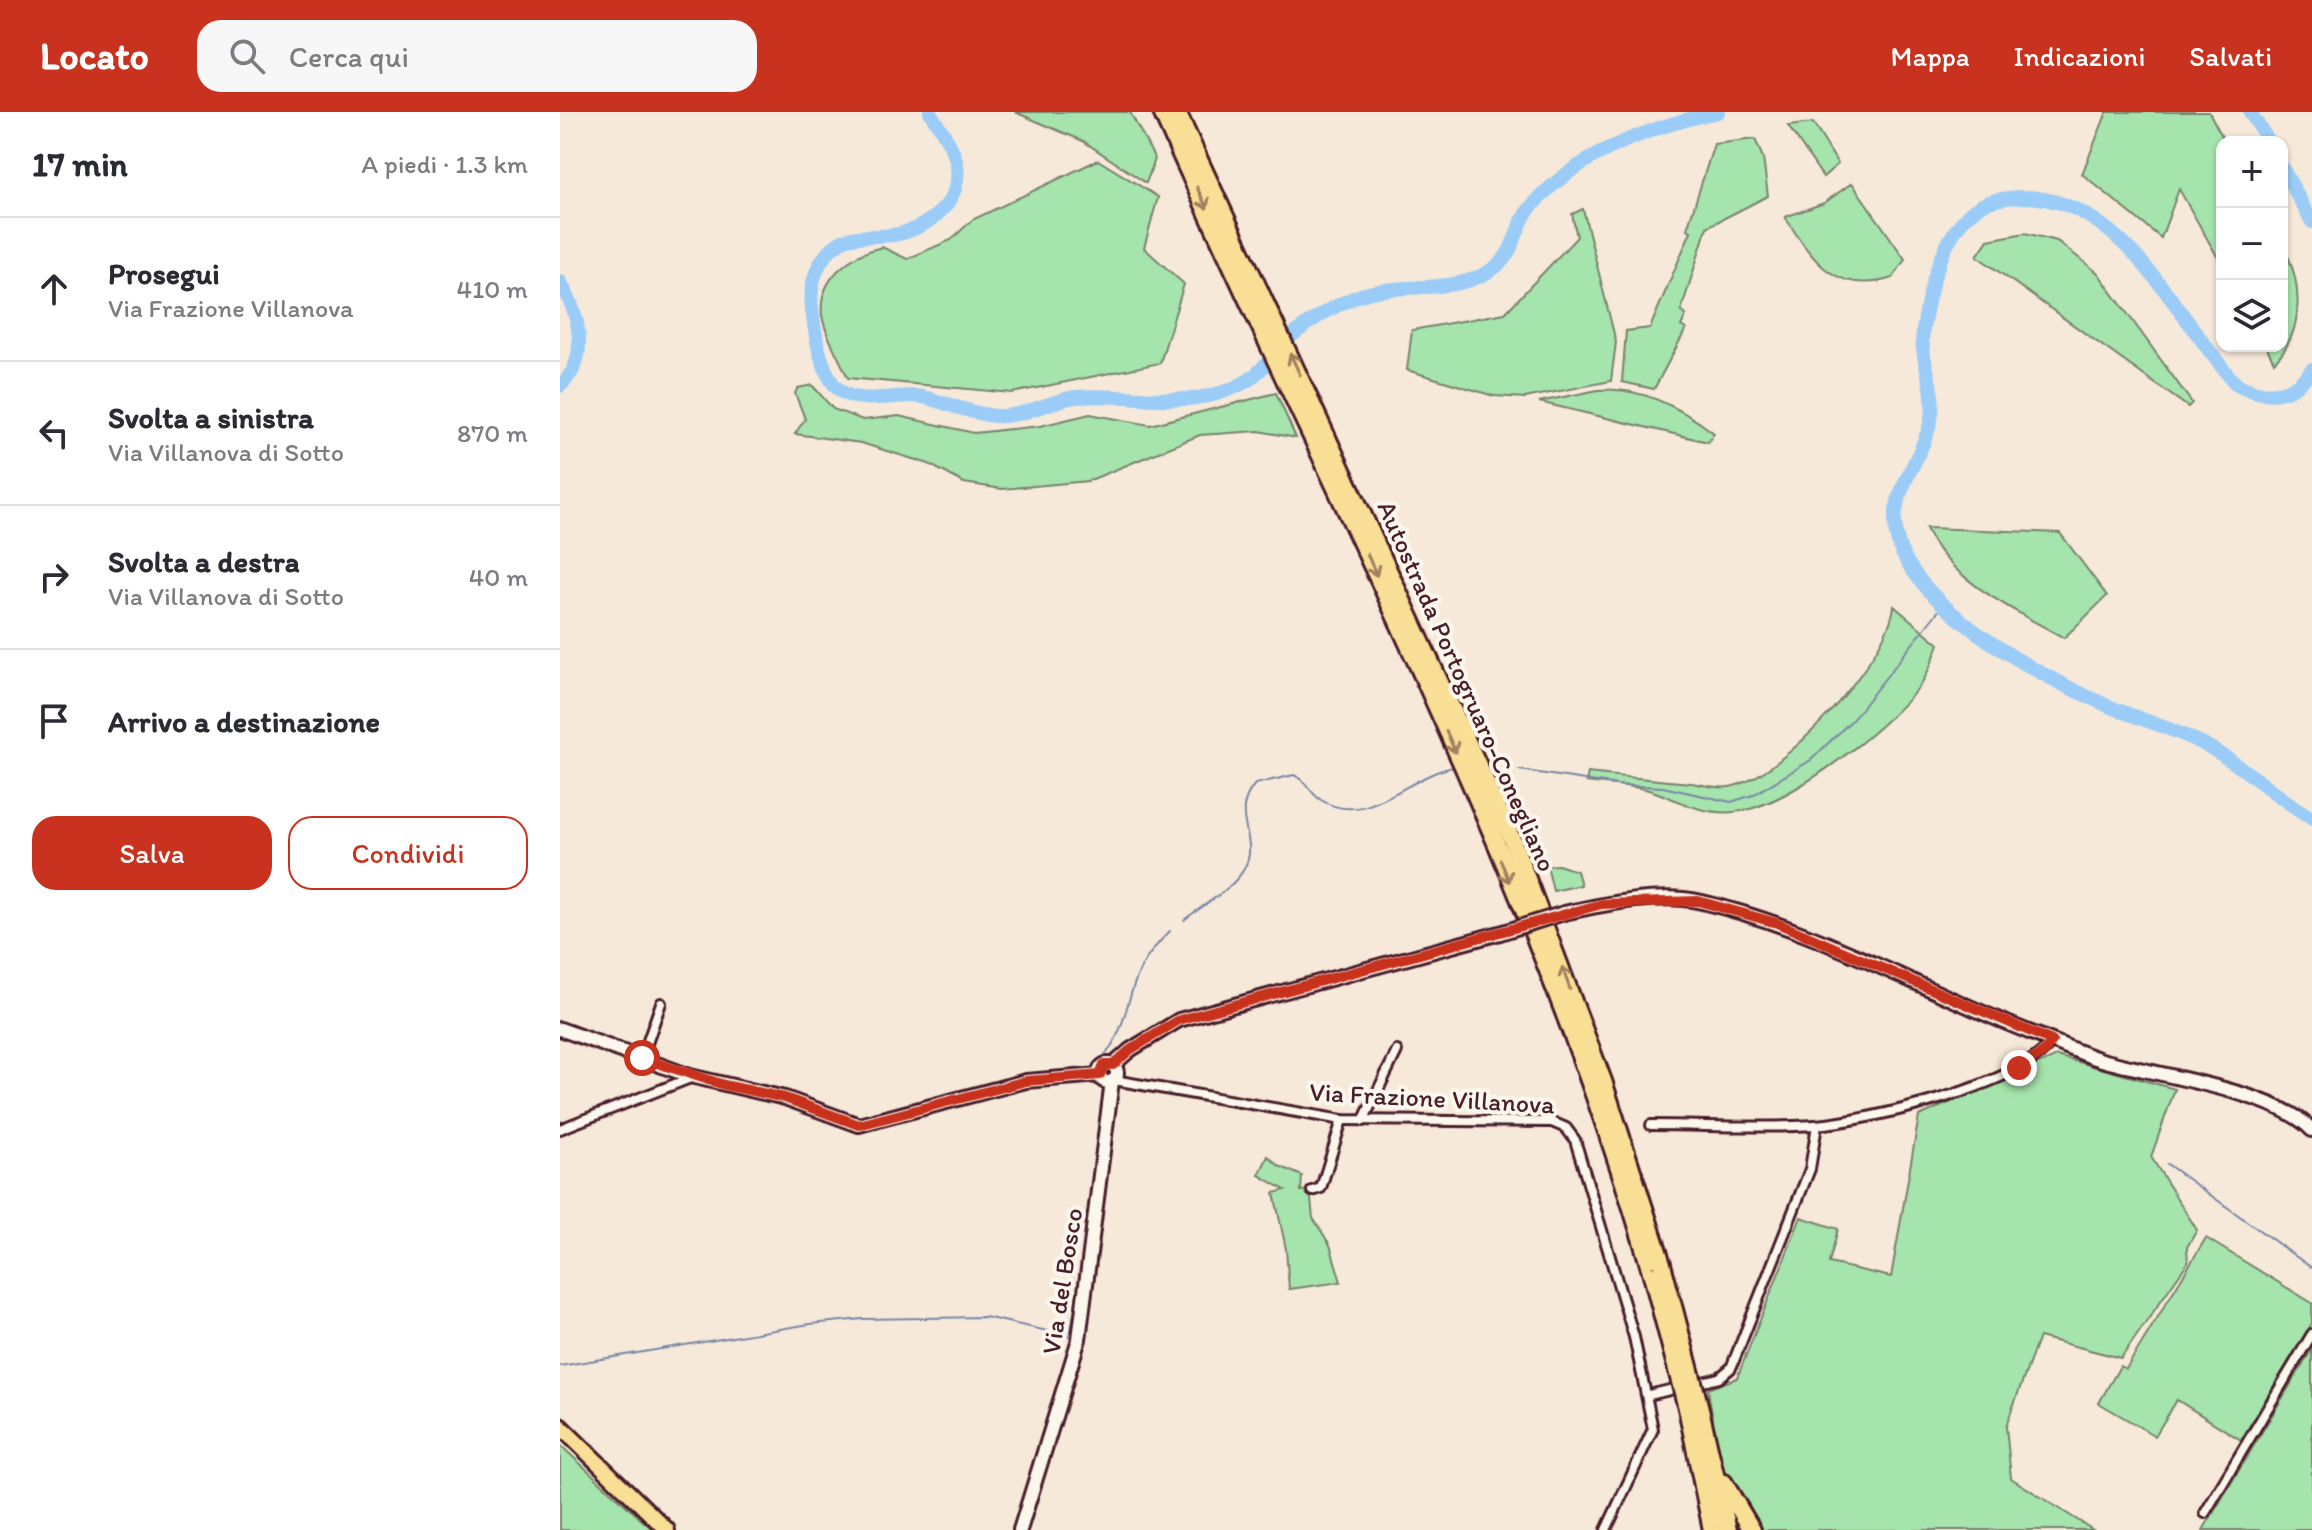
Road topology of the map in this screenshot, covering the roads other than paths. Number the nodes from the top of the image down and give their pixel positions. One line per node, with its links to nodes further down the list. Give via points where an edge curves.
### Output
1 (1162, 112): 2 (highway, Autostrada Portogruaro-Conegliano)
2 (1175, 119): 22 (highway, Autostrada Portogruaro-Conegliano, bridge, via 1551,937 1657,1269)
3 (661, 1003): 7 (street)
4 (560, 1029): 7 (street)
5 (2052, 1041): 8 (street, bridge, via 1777,923 1698,901 1640,901 1564,913 1179,1020); 15 (street, via 2019,1068 1959,1095); 17 (street, via 2098,1059 2231,1092 2299,1116)
6 (1397, 1051): 13 (street)
7 (642, 1058): 10 (street)
8 (1113, 1065): 9 (street, via 1102,1067); 11 (street)
9 (1100, 1075): 10 (street, via 1026,1081 859,1125 785,1098); 11 (street)
10 (694, 1077): 16 (street)
11 (1113, 1081): 12 (street, Via Frazione Villanova); 25 (street, Via del Bosco, via 1081,1330)
12 (1342, 1120): 13 (street, Via Frazione Villanova); 18 (street, via 1321,1188)
13 (1363, 1121): 20 (street, Via Frazione Villanova, via 1552,1122 1566,1128 1575,1140)
14 (1651, 1125): 15 (street)
15 (1817, 1125): 20 (street, via 1810,1169 1731,1368 1719,1378)
16 (560, 1129)
17 (2312, 1130)
18 (1312, 1191)
19 (2312, 1334): 23 (street)
20 (1649, 1395): 26 (street, via 1653,1429)
21 (560, 1426): 24 (main road)
22 (1700, 1437): 27 (highway); 28 (highway, Autostrada Portogruaro-Conegliano); 29 (highway, Autostrada Portogruaro-Conegliano); 30 (highway)
23 (2205, 1513)
24 (667, 1530)
25 (1020, 1530)
26 (1606, 1530)
27 (1701, 1530)
28 (1712, 1530)
29 (1728, 1530)
30 (1752, 1530)

